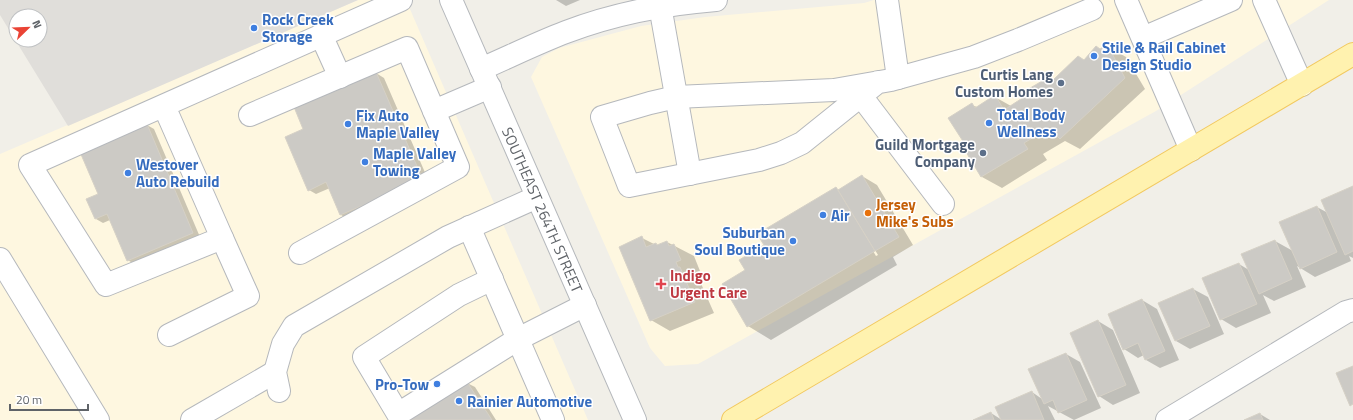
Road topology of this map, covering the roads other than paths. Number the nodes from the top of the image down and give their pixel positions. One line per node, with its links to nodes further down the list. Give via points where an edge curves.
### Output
1 (401, 0): 10 (street)
2 (451, 0): 14 (street, SOUTHEAST 264TH STREET)
3 (716, 0): 8 (street)
4 (887, 0): 15 (street)
5 (1126, 0): 11 (street)
6 (1231, 0): 11 (street)
7 (1264, 0): 16 (street)
8 (660, 3): 14 (street, via 566,32); 18 (street)
9 (1092, 9): 15 (street, via 974,57)
10 (321, 36): 13 (street); 19 (street)
11 (1143, 38): 22 (street)
12 (1353, 54): 16 (main road)
13 (340, 77): 20 (street, via 407,48); 21 (street)
14 (485, 78): 20 (street); 24 (street, SOUTHEAST 264TH STREET)
15 (888, 80): 17 (street); 18 (street, via 834,90)
16 (1302, 84): 22 (main road)
17 (861, 96): 23 (street, via 802,143 781,153); 25 (street)
18 (676, 97): 23 (street); 23 (street, via 602,117 629,186)
19 (164, 106): 27 (street); 27 (street, via 30,165 106,285)
20 (434, 111): 28 (street, via 458,167)
21 (250, 115)
22 (1191, 150): 40 (main road)
23 (690, 174)
24 (537, 197): 26 (street); 32 (street, SOUTHEAST 264TH STREET)
25 (943, 204)
26 (469, 227): 30 (street); 37 (street, via 294,326 284,344 277,381)
27 (222, 238): 34 (street, via 248,296)
28 (300, 253)
29 (0, 259): 31 (street)
30 (492, 280): 35 (street); 35 (street, via 459,295 364,358 398,414)
31 (7, 285): 36 (street)
32 (585, 305): 35 (street); 39 (street, SOUTHEAST 264TH STREET)
33 (1353, 310): 41 (street)
34 (169, 335)
35 (518, 339): 38 (street)
36 (98, 420)
37 (192, 420)
38 (553, 420)
39 (635, 420)
40 (734, 420)
41 (1166, 420)

